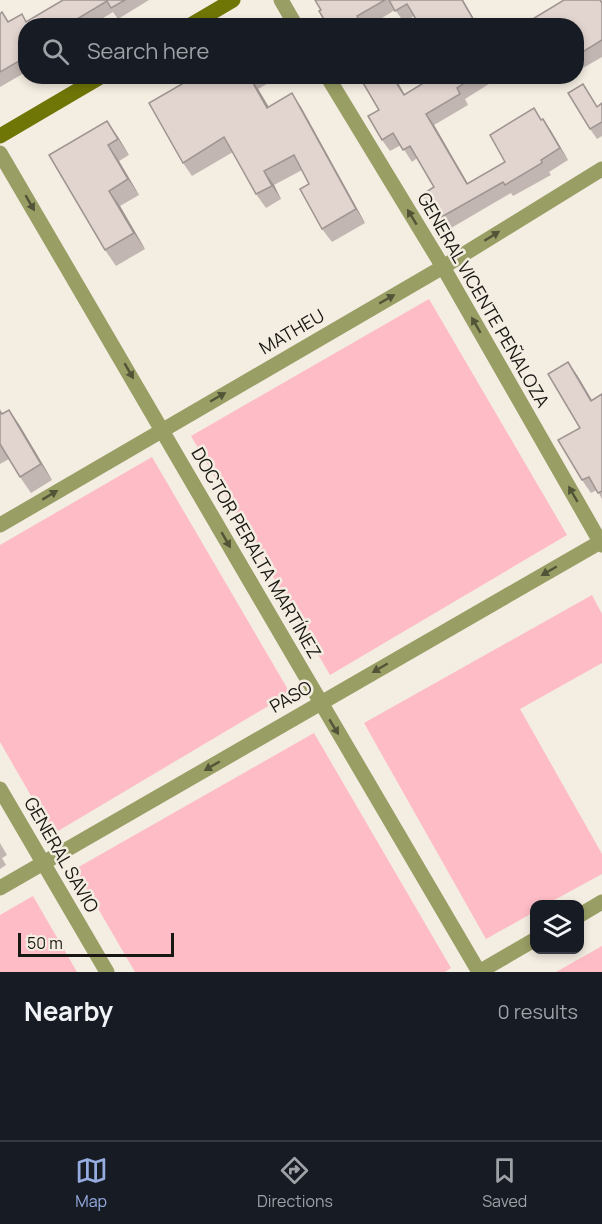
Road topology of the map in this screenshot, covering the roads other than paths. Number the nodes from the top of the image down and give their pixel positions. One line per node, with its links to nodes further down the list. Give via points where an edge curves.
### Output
1 (233, 0): 3 (main road)
2 (281, 0): 4 (street)
3 (203, 18)
4 (291, 18)
5 (88, 84): 7 (main road)
6 (332, 84): 10 (street, GENERAL VICENTE PEÑALOZA, one-way to 6)
7 (0, 136)
8 (0, 153): 11 (street, DOCTOR PERALTA MARTÍNEZ, one-way to 11)
9 (602, 169): 10 (street, MATHEU, one-way to 9)
10 (442, 267): 11 (street, MATHEU, one-way to 10); 13 (street, GENERAL VICENTE PEÑALOZA, one-way to 10)
11 (163, 429): 12 (street, MATHEU, one-way to 11); 14 (street, DOCTOR PERALTA MARTÍNEZ, one-way to 14)
12 (0, 525)
13 (601, 543): 14 (street, PASO, one-way to 14)
14 (320, 703): 16 (street, PASO, one-way to 16); 22 (street, DOCTOR PERALTA MARTÍNEZ, one-way to 22)
15 (0, 789): 16 (street, GENERAL SAVIO)
16 (44, 863): 17 (street, PASO); 21 (street, GENERAL SAVIO)
17 (0, 888)
18 (602, 902): 19 (street)
19 (584, 912)
20 (530, 942): 22 (street)
21 (107, 972)
22 (479, 972)

